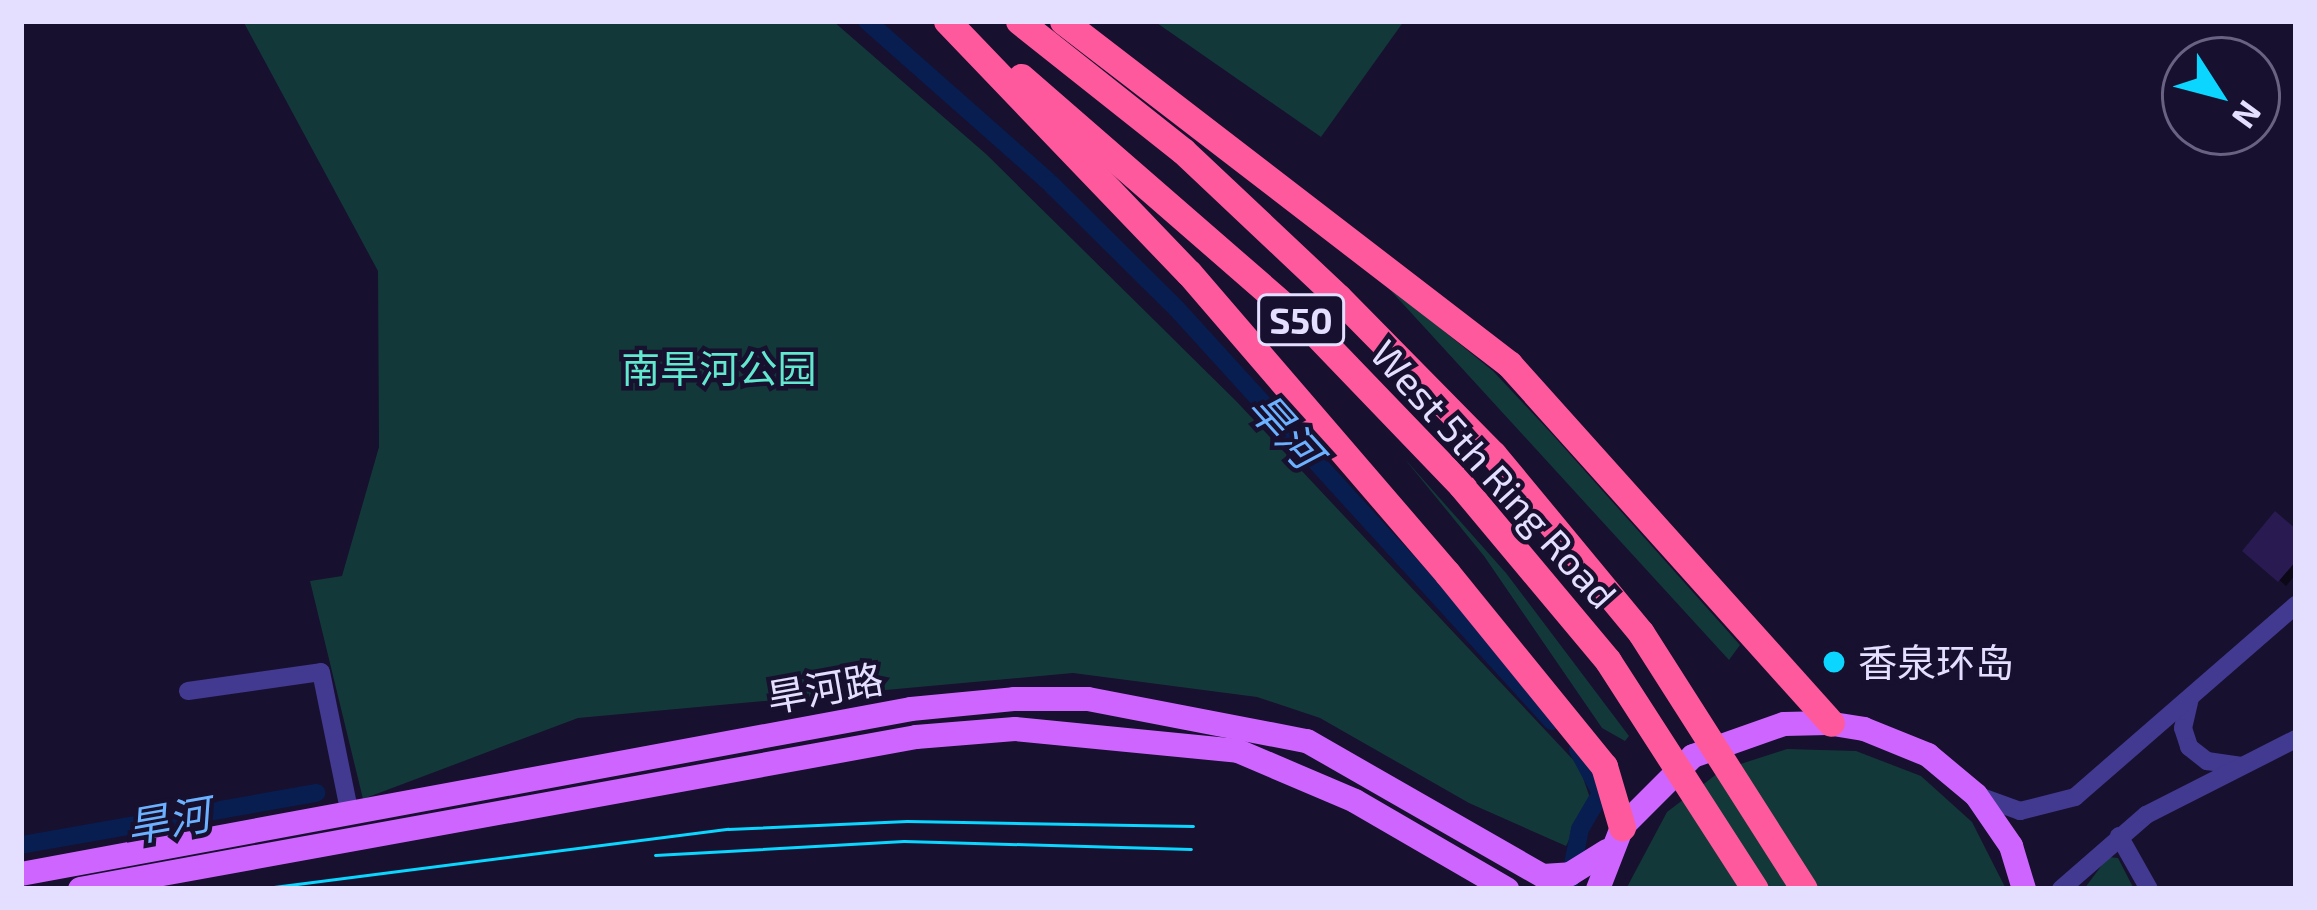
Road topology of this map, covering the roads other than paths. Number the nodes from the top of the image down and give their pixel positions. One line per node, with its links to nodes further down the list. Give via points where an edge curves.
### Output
1 (950, 21): 13 (highway, via 1189,273 1447,572 1604,766); 18 (highway, West 5th Ring Road / S50, bridge, via 1153,184 1310,328 1461,485 1608,661)
2 (1019, 21): 19 (highway, West 5th Ring Road / S50, bridge, via 1183,151 1493,454 1641,633)
3 (1063, 21): 7 (highway, via 1509,364)
4 (2296, 605): 6 (street)
5 (188, 691): 11 (street, via 321,672)
6 (2190, 698): 9 (street, via 2183,728 2189,747 2207,761); 10 (street, via 2075,797 2020,812)
7 (1831, 723): 10 (main road, via 1928,755); 13 (main road, via 1784,724 1693,756)
8 (2296, 739): 9 (street)
9 (2242, 766): 12 (street)
10 (1976, 795): 20 (main road, via 2011,846)
11 (349, 809): 13 (main road, 旱河路, via 911,710 1088,698 1307,741 1536,874 1570,874); 14 (main road, 旱河路)
12 (2119, 836): 21 (street); 22 (street)
13 (1615, 839): 17 (main road)
14 (21, 874)
15 (80, 889): 16 (main road, 旱河路, via 916,737 1015,728 1238,751 1355,801)
16 (1508, 889)
17 (1598, 889)
18 (1756, 889)
19 (1804, 889)
20 (2024, 889)
21 (2061, 889)
22 (2149, 889)

